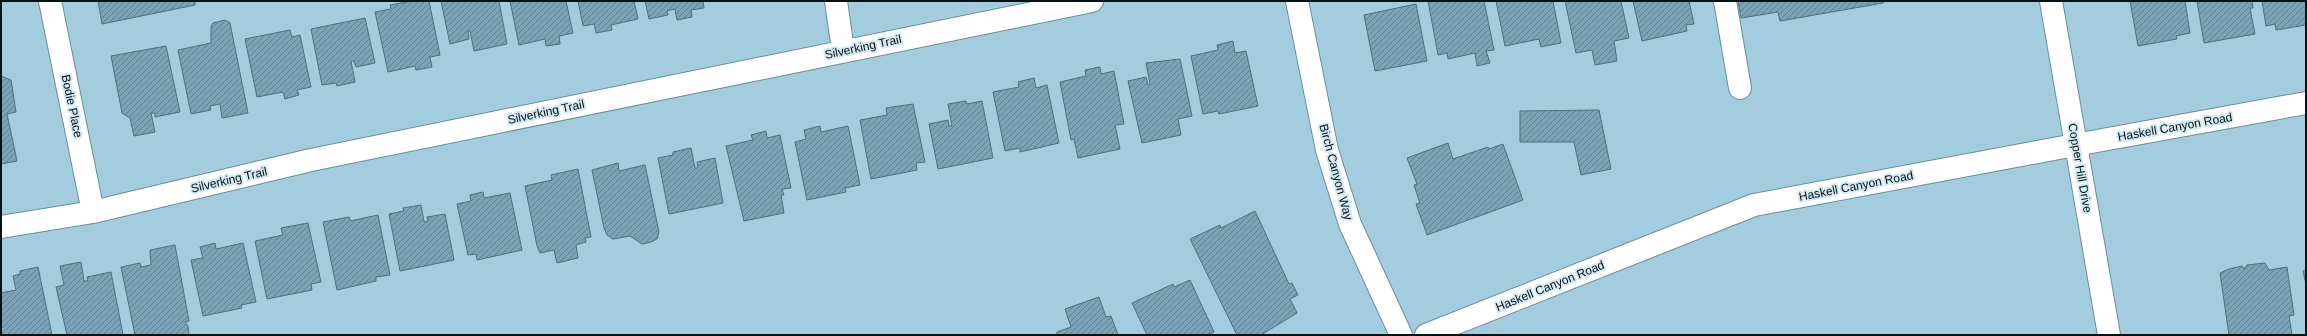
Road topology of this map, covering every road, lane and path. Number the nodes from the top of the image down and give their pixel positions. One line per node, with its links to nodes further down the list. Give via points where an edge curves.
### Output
1 (50, 1): 11 (street, Bodie Place)
2 (836, 1): 7 (street)
3 (1092, 1): 7 (street, Silverking Trail)
4 (1297, 1): 13 (street, Birch Canyon Way, via 1327,150 1350,224)
5 (1725, 1): 8 (street)
6 (2051, 1): 10 (street, Copper Hill Drive)
7 (843, 50): 11 (street, Silverking Trail, via 311,160)
8 (1740, 88)
9 (2306, 103): 10 (street, Haskell Canyon Road)
10 (2075, 145): 14 (street, Haskell Canyon Road, via 1754,205); 15 (street, Copper Hill Drive)
11 (93, 212): 12 (street, Silverking Trail)
12 (1, 227)
13 (1401, 335)
14 (1426, 335)
15 (2109, 335)

